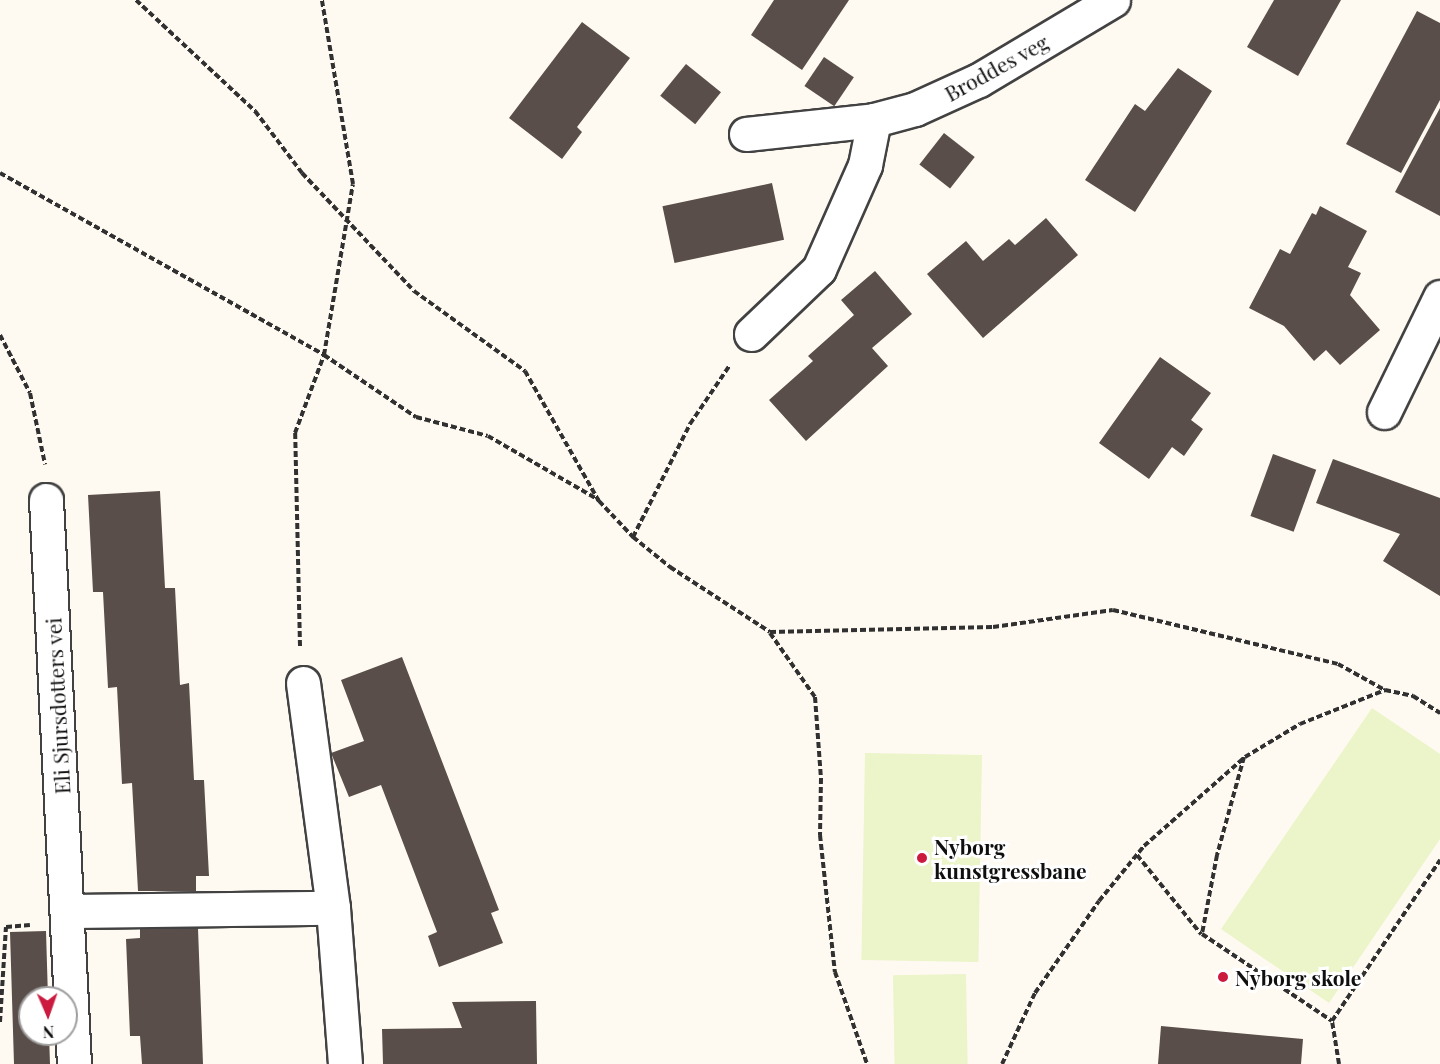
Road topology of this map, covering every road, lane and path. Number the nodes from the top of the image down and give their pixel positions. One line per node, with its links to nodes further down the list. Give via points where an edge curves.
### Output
1 (136, 0): 7 (path, via 255,111 302,173)
2 (322, 0): 7 (path, via 353,184)
3 (1113, 0): 4 (street, Broddes veg, via 979,80 915,109)
4 (874, 120): 5 (street, Broddes veg); 9 (street, via 865,165 819,269)
5 (746, 134)
6 (0, 173): 11 (path)
7 (350, 221): 11 (path); 14 (path, via 414,291 525,371)
8 (1440, 297): 12 (street)
9 (751, 334): 15 (path, via 690,424)
10 (0, 335): 13 (path, via 30,393 44,452)
11 (324, 355): 14 (path, via 416,417 488,436); 17 (path, via 295,433 297,611)
12 (1384, 412)
13 (46, 500): 24 (street, Eli Sjursdotters vei)
14 (599, 501): 15 (path)
15 (633, 537): 16 (path, via 670,567)
16 (770, 632): 18 (path, via 993,627 1113,610 1338,664); 30 (path, via 815,697 821,778 820,835 835,972)
17 (303, 683): 23 (street)
18 (1385, 690): 19 (path, via 1413,696); 20 (path, via 1300,724)
19 (1440, 713)
20 (1245, 757): 21 (path, via 1190,802); 25 (path, via 1217,855)
21 (1137, 855): 25 (path); 31 (path, via 1099,901 1035,993)
22 (1440, 860): 26 (path)
23 (333, 908): 24 (street); 29 (street)
24 (69, 911): 27 (path, via 53,923 6,927); 28 (street, Eli Sjursdotters vei)
25 (1202, 934): 26 (path)
26 (1332, 1021): 32 (path)
27 (0, 1022)
28 (75, 1064)
29 (345, 1064)
30 (867, 1064)
31 (1002, 1064)
32 (1339, 1064)

